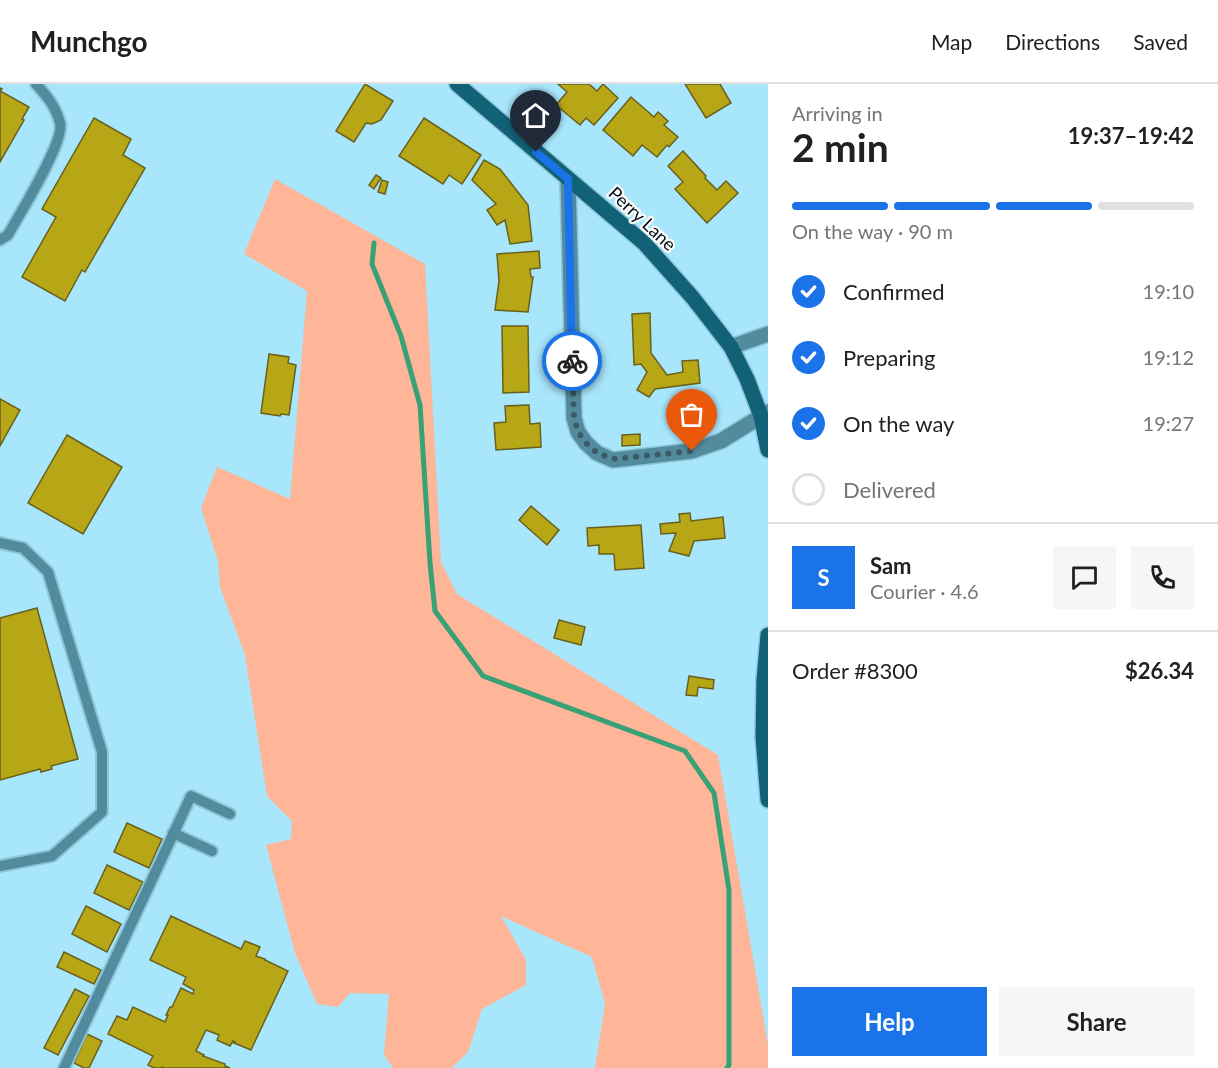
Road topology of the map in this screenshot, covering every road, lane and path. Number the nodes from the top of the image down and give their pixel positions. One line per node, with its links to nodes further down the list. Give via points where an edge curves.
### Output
1 (36, 84): 4 (lane, via 50,100 61,125 55,152 8,235)
2 (457, 84): 3 (street, Perry Lane)
3 (568, 179): 6 (street, Perry Lane, via 644,243); 7 (street, via 574,418 586,443 613,459 692,451 721,441)
4 (0, 240)
5 (768, 334): 6 (street)
6 (731, 347): 7 (street, Perry Lane)
7 (764, 414): 8 (street, Perry Lane)
8 (768, 450)
9 (0, 543): 15 (lane, via 23,548 48,572 102,752 102,812 52,856)
10 (768, 635): 11 (street, via 763,737)
11 (768, 800)
12 (230, 814): 13 (lane, via 191,796)
13 (173, 833): 14 (lane); 16 (lane)
14 (212, 851)
15 (0, 866)
16 (64, 1068)

